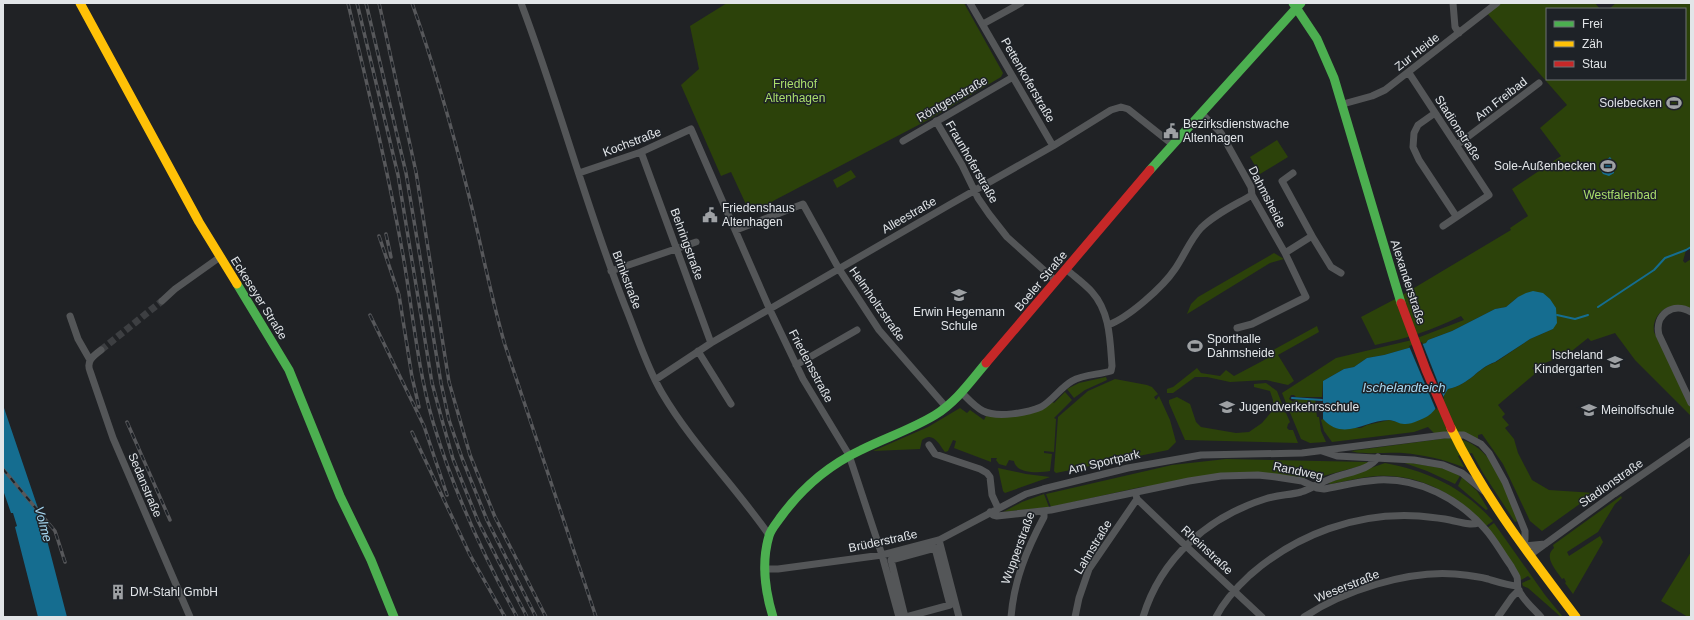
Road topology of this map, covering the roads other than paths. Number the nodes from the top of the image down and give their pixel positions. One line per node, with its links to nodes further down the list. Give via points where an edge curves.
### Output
1 (80, 3): 34 (main road, Eckeseyer Straße)
2 (521, 3): 24 (street, Brinkstraße)
3 (970, 3): 8 (street, Pettenkoferstraße)
4 (1021, 3): 8 (street)
5 (1453, 3): 9 (street, via 1455,27)
6 (1497, 3): 9 (street, Zur Heide)
7 (1297, 5): 13 (main road, Alexanderstraße, via 1321,45); 14 (main road, Boeler Straße)
8 (983, 24): 11 (street, Pettenkoferstraße)
9 (1460, 33): 10 (street, Zur Heide)
10 (1409, 73): 13 (street, Zur Heide, via 1378,93); 15 (street, Stadionstraße)
11 (1013, 77): 16 (street, Röntgenstraße); 21 (street, Pettenkoferstraße)
12 (1539, 83): 20 (street, Am Freibad)
13 (1343, 104): 63 (main road, Alexanderstraße, via 1402,304 1431,383 1467,458)
14 (1201, 113): 19 (main road, Boeler Straße); 26 (street, Dahmsheide, via 1221,133 1251,186)
15 (1435, 113): 20 (street, Stadionstraße); 27 (street, via 1418,125 1414,133 1413,147)
16 (936, 121): 18 (street, Röntgenstraße); 25 (street, Fraunhoferstraße)
17 (691, 129): 22 (street, Kochstraße); 29 (street, Friedensstraße)
18 (903, 141)
19 (1172, 144): 21 (street, Alleestraße, via 1132,111 1121,107 1111,110); 36 (main road, Boeler Straße)
20 (1457, 145): 27 (street, Stadionstraße, via 1489,195)
21 (1053, 146): 25 (street, Alleestraße)
22 (641, 152): 24 (street, Kochstraße); 32 (street, Behringstraße)
23 (1293, 172): 30 (street, via 1282,181)
24 (579, 173): 37 (street, Brinkstraße)
25 (974, 190): 35 (street, Alleestraße); 39 (street, Fraunhoferstraße, via 1007,237)
26 (1252, 195): 33 (street, Dahmsheide); 44 (street, via 1202,227 1168,279 1119,321)
27 (1456, 216): 28 (street)
28 (1443, 226)
29 (736, 230): 35 (street, Helmholtzstraße, via 803,204); 41 (street, Friedensstraße)
30 (1312, 236): 33 (street); 38 (street, via 1332,267)
31 (696, 242): 32 (street)
32 (677, 249): 37 (street); 47 (street, Behringstraße)
33 (1285, 253): 45 (street, Dahmsheide, via 1306,296 1252,324)
34 (220, 257): 40 (street, via 174,289); 80 (main road, Eckeseyer Straße, via 289,370 340,496 371,560)
35 (839, 269): 41 (street, Alleestraße); 56 (street, Helmholtzstraße, via 879,330)
36 (1066, 269): 39 (main road, Boeler Straße); 44 (street, via 1092,292 1106,315)
37 (611, 271): 52 (street, Brinkstraße)
38 (1341, 273)
39 (1056, 281): 53 (main road, Boeler Straße)
40 (162, 301)
41 (770, 310): 47 (street, Alleestraße); 51 (street, Friedensstraße)
42 (1691, 312): 54 (street, via 1679,308 1672,309 1661,316 1657,328)
43 (70, 316): 50 (street, via 78,339)
44 (1108, 325): 53 (street, via 1112,369 1072,381 1041,407 1021,413 997,415 982,411)
45 (1237, 328)
46 (857, 330): 51 (street)
47 (711, 343): 49 (street, Alleestraße)
48 (101, 350): 50 (street)
49 (698, 351): 52 (street, Alleestraße); 55 (street)
50 (90, 360): 79 (street, Sedanstraße, via 88,366 113,438)
51 (796, 365): 60 (street, Friedensstraße)
52 (655, 380): 69 (street, Brinkstraße, via 683,426)
53 (962, 393): 56 (main road, Boeler Straße)
54 (1691, 403)
55 (731, 404)
56 (946, 407): 60 (main road, Boeler Straße, via 905,430)
57 (1691, 441): 71 (street, Stadionstraße)
58 (930, 445): 65 (street, via 935,454 988,473 992,495)
59 (1322, 451): 61 (street, Am Sportpark, via 1337,456); 65 (street, Am Sportpark, via 1219,454 1184,458 1128,468 1043,489 1026,494); 73 (street, Am Sportpark, via 1411,438 1464,435 1481,444 1489,453 1505,482 1524,531)
60 (849, 455): 69 (main road, Boeler Straße, via 828,469 798,497); 74 (street, Friedensstraße)
61 (1378, 457): 62 (street, via 1371,465); 63 (street, Am Sportpark, via 1425,461 1453,468)
62 (1313, 486): 64 (street, Randweg, via 1302,481 1276,477 1238,475 1189,481); 68 (street, Randweg, via 1324,489 1376,480 1414,483 1446,497); 72 (street, via 1301,492 1267,498 1237,510 1204,530)
63 (1488, 494): 73 (main road, Alexanderstraße)
64 (1136, 495): 66 (street, Randweg); 72 (street, Rheinstraße); 86 (street, Lahnstraße, via 1089,569)
65 (998, 508): 67 (street, Brüderstraße)
66 (1044, 511): 67 (street, Randweg, via 997,516); 85 (street, Wupperstraße, via 1044,517 1017,580)
67 (990, 512): 70 (street, Brüderstraße)
68 (1479, 523): 77 (street, Randweg, via 1514,571); 78 (street, via 1472,525 1419,516 1374,518 1342,525 1293,543 1261,565)
69 (769, 535): 76 (main road)
70 (939, 540): 74 (street, Brüderstraße); 84 (street)
71 (1545, 544): 73 (street); 75 (street, Stadionstraße)
72 (1186, 546): 78 (street, Rheinstraße); 87 (street, via 1164,572)
73 (1524, 546): 75 (main road, Alexanderstraße)
74 (882, 555): 76 (street, Brüderstraße); 82 (street, Friedensstraße)
75 (1530, 555): 93 (main road)
76 (764, 569): 81 (main road)
77 (1518, 588): 90 (street, Weserstraße, via 1486,578 1424,574 1394,579 1358,590); 91 (street); 92 (street, Randweg)
78 (1234, 590): 88 (street); 89 (street, Rheinstraße)
79 (190, 617)
80 (394, 617)
81 (773, 617)
82 (898, 617)
83 (906, 617): 83 (street, via 890,560 935,548 950,605)
84 (959, 617)
85 (1011, 617)
86 (1074, 617)
87 (1143, 617)
88 (1216, 617)
89 (1262, 617)
90 (1304, 617)
91 (1498, 617)
92 (1541, 617)
93 (1576, 617)

